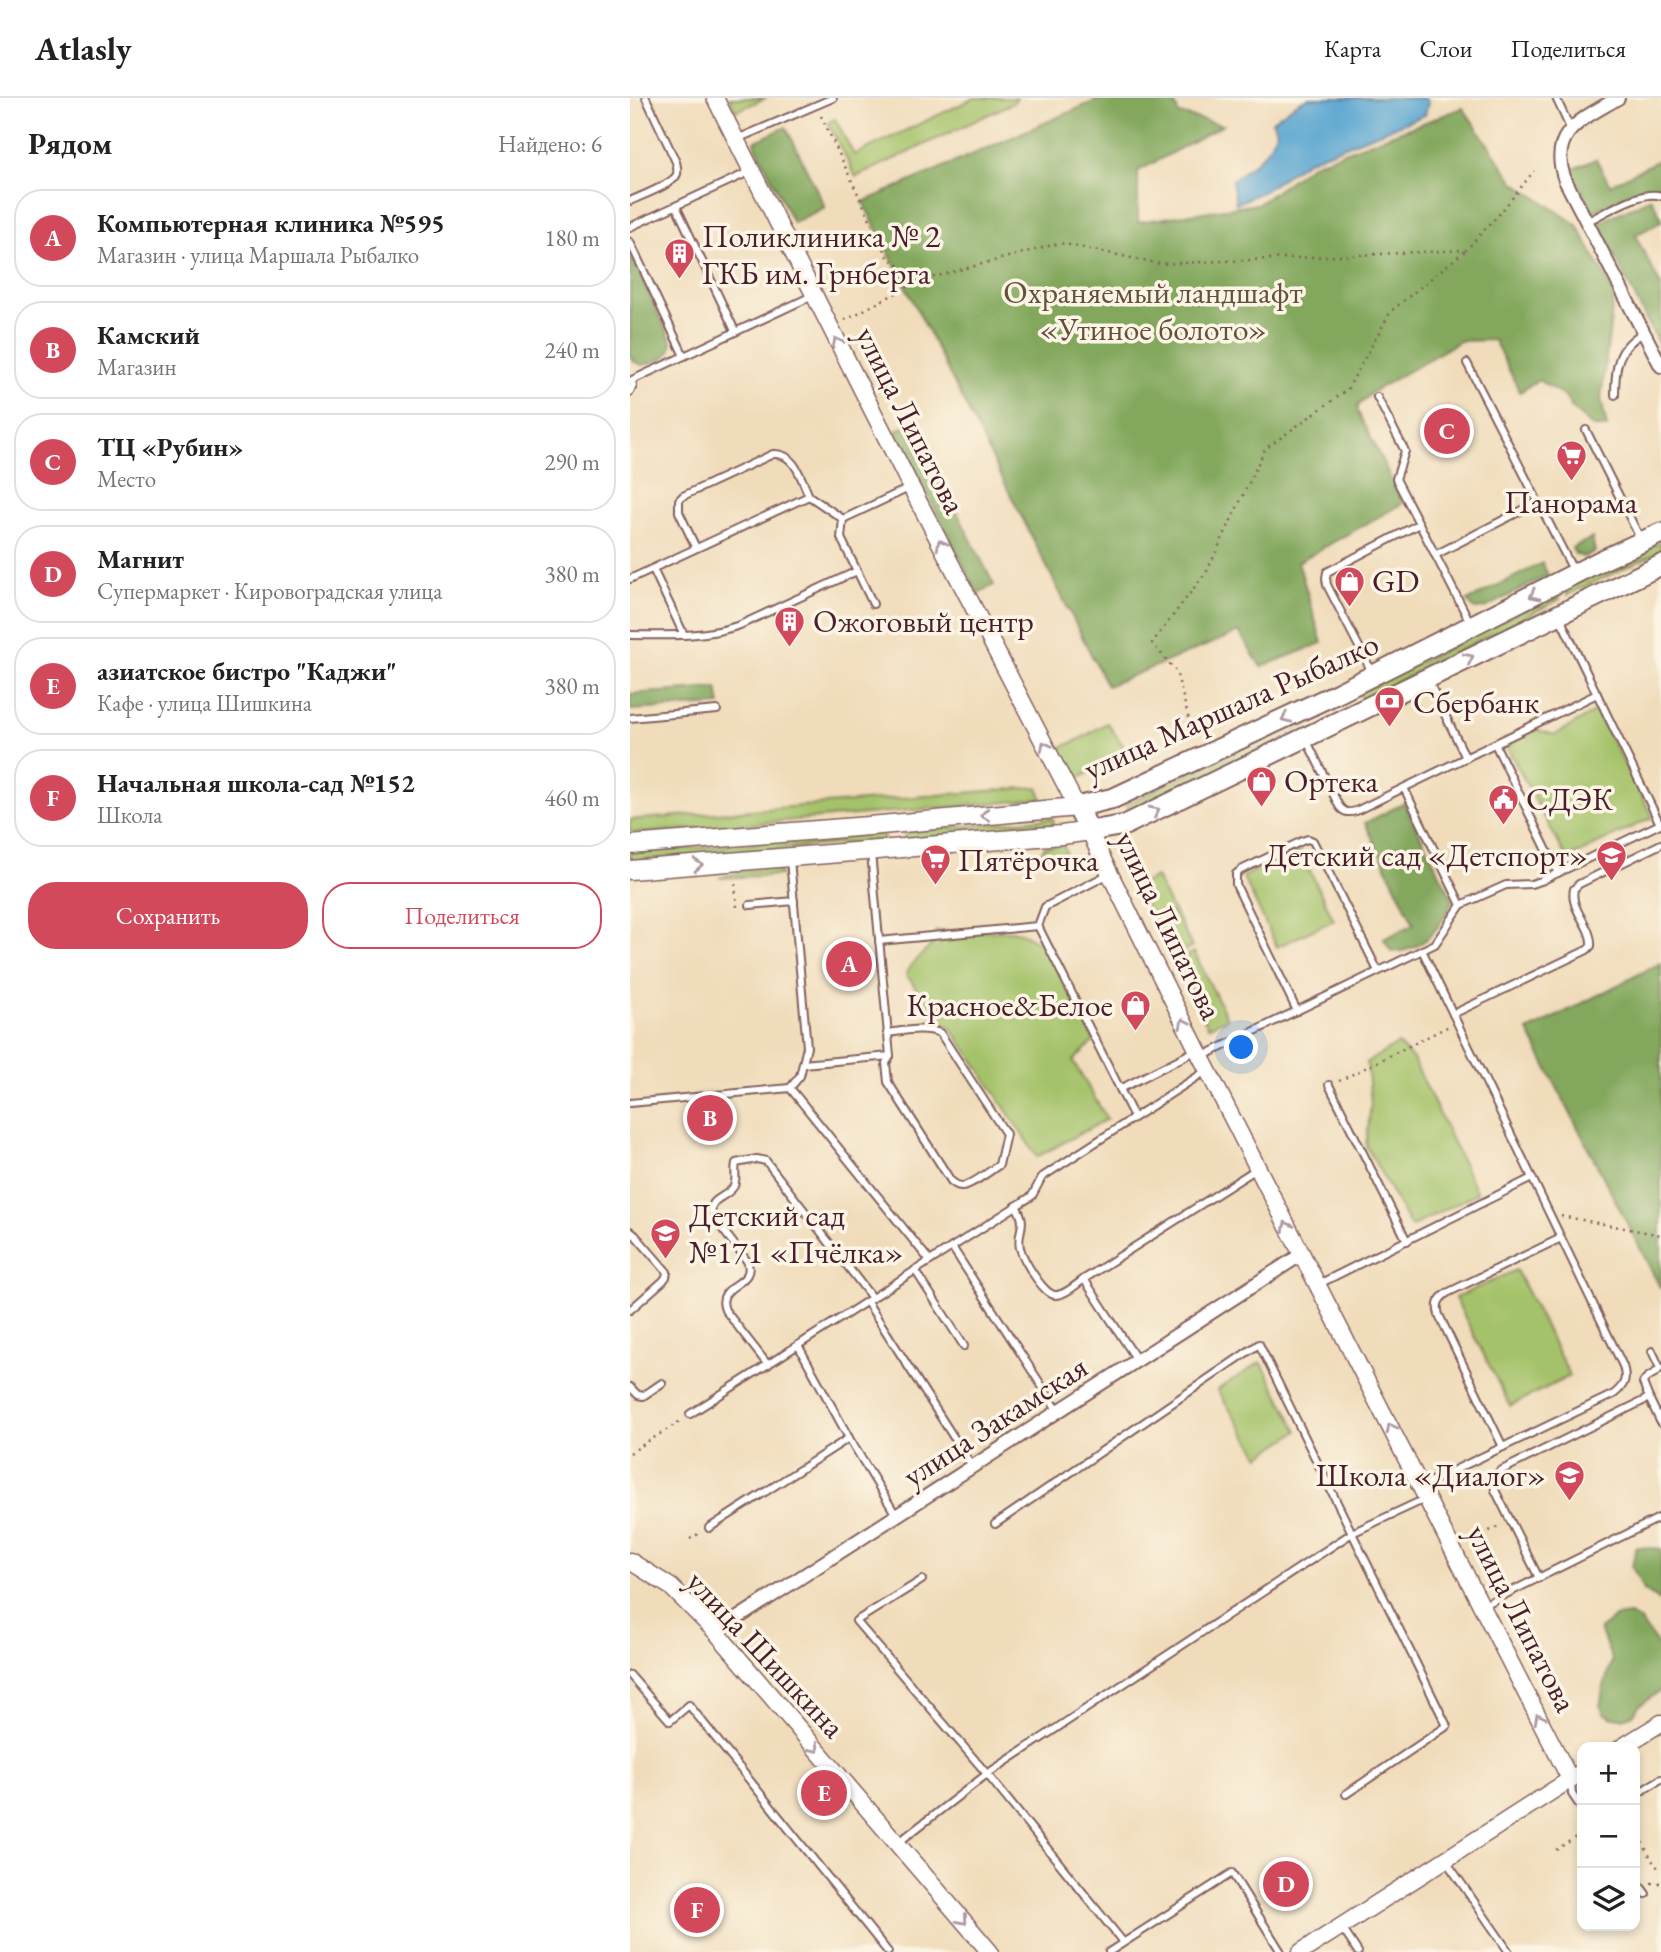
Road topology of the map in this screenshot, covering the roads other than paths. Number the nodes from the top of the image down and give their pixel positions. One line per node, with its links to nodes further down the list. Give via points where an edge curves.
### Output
1 (646, 98): 10 (lane, via 678,171 670,183)
2 (715, 98): 7 (street, улица Липатова)
3 (833, 98): 7 (lane)
4 (1556, 98): 6 (lane)
5 (1618, 98): 6 (street)
6 (1570, 128): 12 (street, via 1559,160)
7 (736, 140): 8 (street, улица Липатова)
8 (751, 171): 11 (lane); 15 (street, улица Липатова)
9 (1661, 196): 12 (lane, via 1642,196)
10 (630, 201)
11 (676, 206): 13 (lane); 16 (lane)
12 (1586, 222): 17 (street)
13 (630, 227)
14 (630, 242): 18 (lane)
15 (814, 295): 16 (lane); 26 (street, улица Липатова, one-way to 15)
16 (735, 331): 18 (lane)
17 (1644, 332): 20 (street); 23 (lane, via 1633,338 1620,356)
18 (684, 356): 21 (lane)
19 (1467, 363): 28 (lane)
20 (1661, 366)
21 (631, 377): 22 (lane)
22 (630, 391)
23 (1615, 395)
24 (1377, 397): 30 (lane, via 1405,450 1396,479)
25 (1586, 430): 32 (lane)
26 (911, 487): 29 (lane); 56 (street, улица Липатова, one-way to 26)
27 (808, 496): 29 (lane); 33 (lane); 33 (lane, via 793,462 781,453 739,470 679,500 679,512)
28 (1538, 502): 34 (lane); 38 (lane)
29 (843, 519): 37 (lane, via 841,538)
30 (1419, 524): 34 (lane); 45 (lane, via 1327,572 1325,578)
31 (1661, 533): 32 (main road, улица Маршала Рыбалко)
32 (1641, 542): 38 (main road, улица Маршала Рыбалко)
33 (696, 548): 36 (lane)
34 (1435, 555): 42 (lane)
35 (1661, 565): 41 (main road, улица Маршала Рыбалко)
36 (653, 569): 39 (lane); 44 (lane)
37 (857, 571): 40 (lane); 44 (lane, via 740,625)
38 (1575, 574): 42 (main road, улица Маршала Рыбалко, one-way to 42)
39 (630, 579)
40 (873, 604)
41 (1559, 615): 46 (main road, улица Маршала Рыбалко, one-way to 41); 48 (lane)
42 (1471, 626): 45 (main road, улица Маршала Рыбалко)
43 (630, 635): 44 (lane)
44 (684, 635)
45 (1374, 675): 47 (main road, улица Маршала Рыбалко)
46 (1427, 678): 50 (main road, улица Маршала Рыбалко); 54 (lane)
47 (1338, 694): 50 (main road, via 1330,702 1331,712); 56 (main road, улица Маршала Рыбалко, one-way to 56, via 1114,798)
48 (1597, 694): 53 (lane); 57 (lane)
49 (717, 710): 51 (lane)
50 (1350, 715): 52 (main road, улица Маршала Рыбалко)
51 (630, 718)
52 (1305, 737): 55 (lane, via 1342,811 1356,811); 59 (main road, улица Маршала Рыбалко, one-way to 52, via 1125,825)
53 (1495, 744): 54 (lane); 66 (lane)
54 (1466, 758): 55 (lane)
55 (1404, 788): 69 (lane)
56 (1077, 807): 58 (main road, улица Маршала Рыбалко, one-way to 58); 59 (main road, улица Липатова)
57 (1661, 824): 66 (lane)
58 (881, 825): 61 (main road, улица Маршала Рыбалко); 62 (main road, via 891,836)
59 (1090, 831): 62 (main road, улица Маршала Рыбалко); 65 (street, улица Липатова)
60 (1661, 844): 75 (lane, via 1574,889 1573,900 1591,936 1587,950)
61 (630, 845)
62 (878, 851): 63 (main road, улица Маршала Рыбалко); 71 (lane)
63 (790, 858): 64 (main road, улица Маршала Рыбалко, one-way to 63); 67 (lane)
64 (630, 870)
65 (1110, 873): 70 (lane, via 1045,907); 78 (street, улица Липатова, one-way to 65)
66 (1558, 873): 69 (lane, via 1531,884 1506,885)
67 (794, 901): 68 (lane); 79 (lane, via 807,1047)
68 (750, 905)
69 (1461, 905): 72 (lane, via 1435,944)
70 (1038, 926): 71 (lane); 82 (lane)
71 (879, 941): 76 (lane)
72 (1422, 950): 73 (lane); 75 (lane)
73 (1378, 971): 74 (lane); 74 (lane, via 1313,841 1302,841 1253,864 1236,874 1236,885)
74 (1297, 1011): 78 (lane)
75 (1453, 1014): 86 (lane)
76 (887, 1033): 77 (lane); 77 (lane, via 925,1029 940,1033 1006,1135 999,1164 968,1185 951,1181 888,1082)
77 (890, 1056): 79 (lane)
78 (1202, 1059): 82 (lane); 84 (lane); 85 (street, улица Липатова)
79 (803, 1064): 81 (lane)
80 (1329, 1085): 90 (lane)
81 (790, 1088): 83 (lane); 93 (lane)
82 (1120, 1089): 84 (lane)
83 (630, 1103)
84 (1134, 1117): 87 (lane, via 1042,1177 1032,1196)
85 (1258, 1168): 92 (street, улица Липатова, one-way to 85); 95 (lane)
86 (1532, 1178): 89 (lane); 90 (lane)
87 (1016, 1206): 91 (lane); 95 (lane, via 1023,1219 1019,1246 1045,1291 1060,1295)
88 (630, 1231): 98 (lane, via 667,1272)
89 (1561, 1238): 111 (lane, via 1626,1376 1614,1394); 111 (lane, via 1447,1293 1438,1302 1439,1315)
90 (1407, 1241): 96 (lane)
91 (952, 1247): 93 (lane); 107 (lane)
92 (1302, 1254): 96 (street, улица Липатова); 102 (street, улица Закамская)
93 (930, 1261): 94 (lane)
94 (915, 1270): 97 (lane); 100 (lane)
95 (1084, 1279): 102 (lane)
96 (1318, 1285): 113 (street, улица Липатова, one-way to 96)
97 (869, 1300): 99 (lane); 103 (lane, via 770,1165 762,1160 737,1163 733,1187 715,1201 711,1211 750,1268 722,1303); 112 (lane)
98 (630, 1310)
99 (798, 1345): 103 (lane); 110 (lane)
100 (964, 1346)
101 (1652, 1351): 106 (lane, via 1660,1368 1643,1383)
102 (1137, 1360): 107 (street, улица Закамская)
103 (768, 1365): 108 (lane)
104 (662, 1383): 105 (lane, via 643,1396)
105 (630, 1387)
106 (1648, 1398): 109 (lane); 120 (lane, via 1494,1476 1495,1490)
107 (1058, 1412): 112 (street, улица Закамская)
108 (691, 1414)
109 (1661, 1423)
110 (849, 1438): 114 (lane); 117 (lane)
111 (1503, 1447): 113 (lane)
112 (972, 1466): 114 (street, улица Закамская)
113 (1424, 1492): 118 (lane); 122 (street, улица Липатова)
114 (897, 1515): 123 (street, улица Закамская)
115 (1661, 1517): 120 (lane)
116 (995, 1524): 118 (lane, via 1259,1344)
117 (709, 1528)
118 (1352, 1533): 127 (lane); 131 (lane, via 1447,1726)
119 (630, 1561): 123 (street, улица Шишкина, via 671,1587)
120 (1539, 1578): 122 (lane)
121 (922, 1580): 127 (lane, via 856,1621)
122 (1482, 1606): 128 (street, улица Липатова, one-way to 122)
123 (716, 1632): 133 (street, улица Шишкина, one-way to 133)
124 (630, 1675): 139 (lane, via 670,1721 689,1705)
125 (1661, 1723): 126 (street)
126 (1630, 1742)
127 (987, 1774): 133 (lane); 138 (lane)
128 (1576, 1775): 132 (lane, via 1573,1794); 134 (street)
129 (1661, 1779): 130 (lane)
130 (1640, 1792)
131 (1346, 1794)
132 (1580, 1805)
133 (897, 1844): 140 (street, улица Шишкина, one-way to 140)
134 (1445, 1860): 137 (street); 145 (lane)
135 (1640, 1886): 136 (lane)
136 (1646, 1894)
137 (1341, 1926): 143 (street); 144 (lane)
138 (1123, 1942): 141 (lane); 142 (lane, via 1232,1873)
139 (888, 1952)
140 (990, 1952)
141 (1109, 1952)
142 (1281, 1952)
143 (1301, 1952)
144 (1359, 1952)
145 (1510, 1952)

